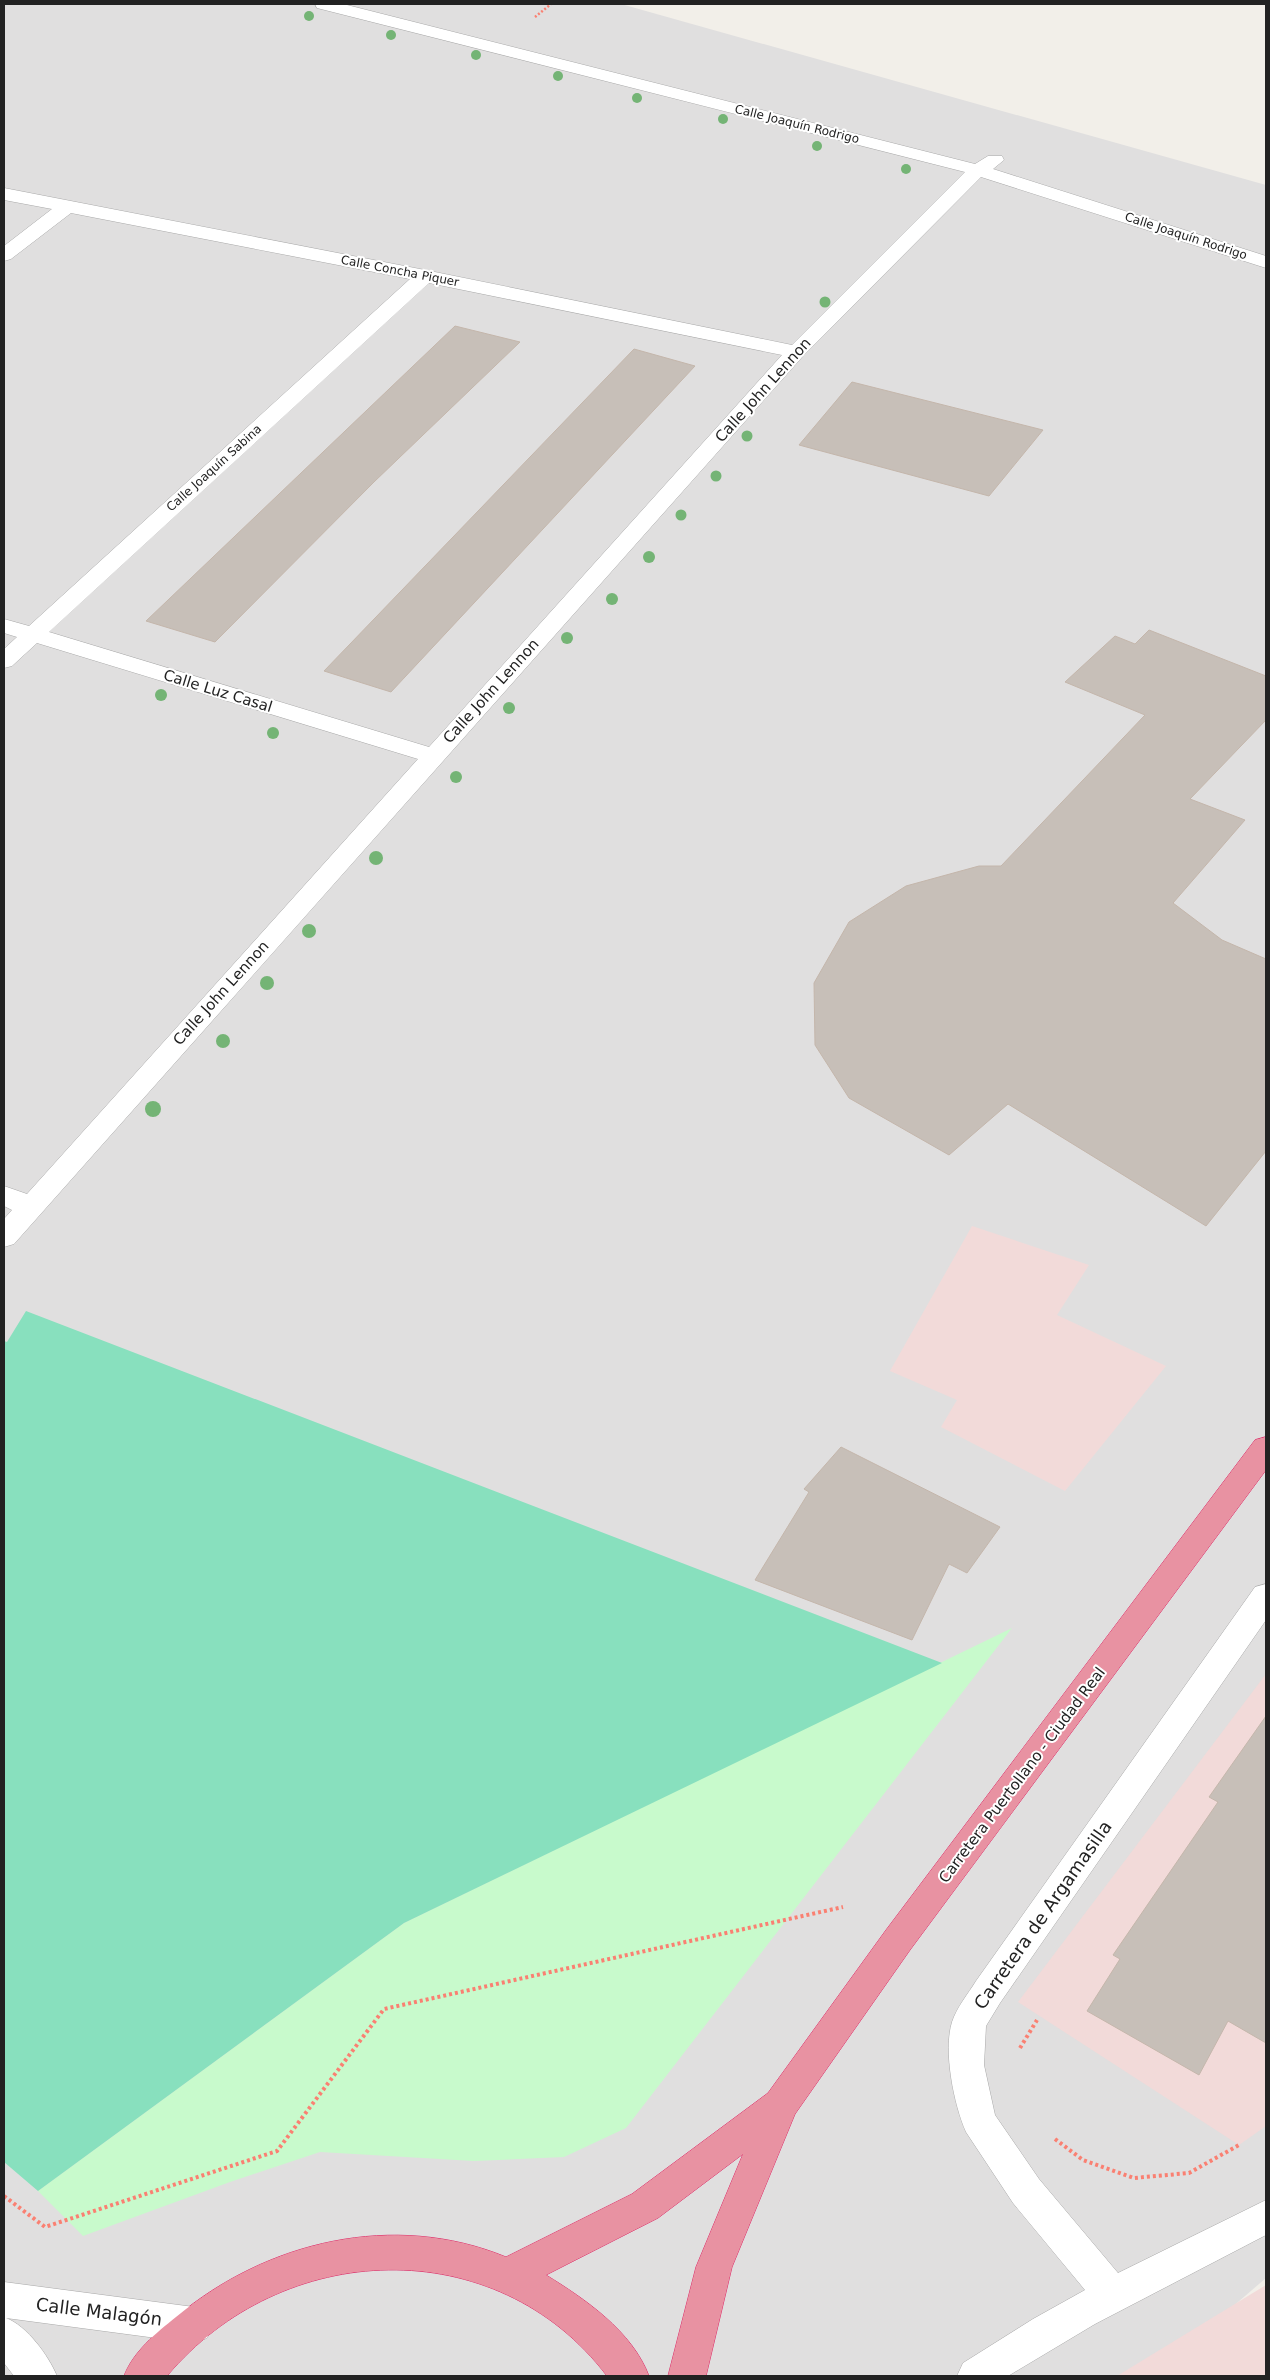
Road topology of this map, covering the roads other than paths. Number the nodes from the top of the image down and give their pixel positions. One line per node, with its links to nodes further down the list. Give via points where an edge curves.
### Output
1 (323, 4): 3 (street, Calle Joaquín Rodrigo)
2 (431, 13): 3 (street, Calle Joaquín Rodrigo)
3 (987, 165): 6 (street, Calle Joaquín Rodrigo); 8 (street, Calle Joaquín Rodrigo); 10 (street, Calle John Lennon)
4 (4, 194): 5 (street, Calle Concha Piquer)
5 (66, 207): 7 (street); 9 (street, Calle Concha Piquer)
6 (1266, 245)
7 (4, 254)
8 (1266, 262)
9 (425, 276): 10 (street, Calle Concha Piquer); 12 (street, Calle Joaquín Sabina)
10 (796, 352): 14 (street, Calle John Lennon)
11 (4, 626): 12 (street, Calle Luz Casal)
12 (32, 635): 13 (street, Calle Joaquín Sabina); 14 (street, Calle Luz Casal)
13 (4, 661)
14 (432, 756): 16 (street, Calle John Lennon)
15 (4, 1196): 16 (street)
16 (31, 1206): 17 (street, Calle John Lennon)
17 (4, 1237)
18 (1266, 1448): 20 (highway, Carretera Puertollano - Ciudad Real, via 898,1940)
19 (1266, 1596): 23 (street, Carretera de Argamasilla, via 969,2023 966,2064 980,2120 1026,2191)
20 (781, 2104): 22 (highway, Carretera Puertollano - Ciudad Real, via 645,2206); 30 (highway, Carretera Puertollano - Ciudad Real, via 714,2267)
21 (1265, 2219): 23 (street)
22 (508, 2275): 25 (highway, via 446,2255 380,2252 314,2262 251,2286); 29 (highway, via 552,2297 591,2327)
23 (1112, 2294): 31 (street)
24 (4, 2300): 25 (street, Calle Malagón)
25 (194, 2325): 28 (highway)
26 (4, 2335): 27 (street)
27 (38, 2376)
28 (144, 2376)
29 (630, 2376)
30 (687, 2376)
31 (976, 2376)

